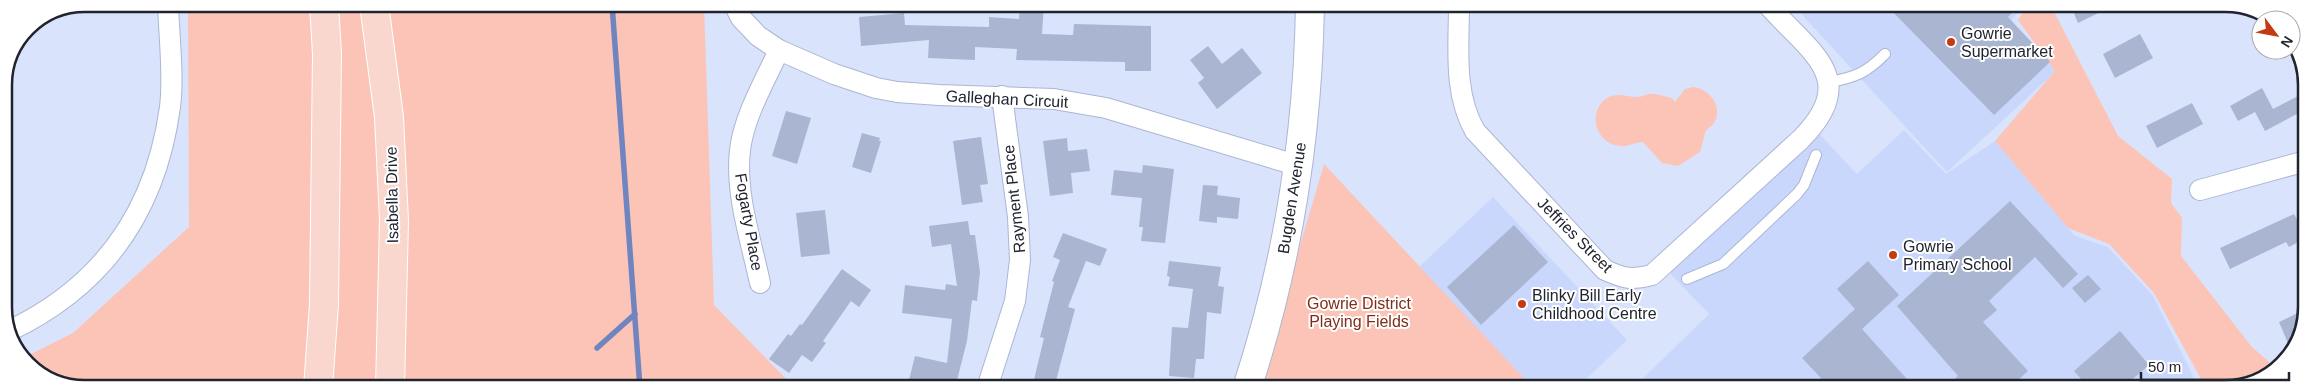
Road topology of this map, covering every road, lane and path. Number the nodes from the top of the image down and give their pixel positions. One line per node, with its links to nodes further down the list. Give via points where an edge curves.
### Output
1 (168, 12): 18 (street, via 170,104 162,151 147,196 125,236 95,272 59,302)
2 (324, 12): 19 (main road, via 324,304)
3 (375, 12): 20 (main road, Isabella Drive, via 389,117 394,221)
4 (738, 12): 8 (street, Galleghan Circuit, via 758,36)
5 (1310, 12): 14 (street, Bugden Avenue, via 1309,74)
6 (1458, 12): 10 (street, Jeffries Street, via 1460,95 1475,131 1605,270 1618,277 1633,279 1652,275 1669,260 1817,123 1825,110)
7 (1777, 12): 10 (street, via 1819,60)
8 (779, 50): 11 (street, Galleghan Circuit, via 834,74 883,89 939,95); 17 (street, Fogarty Place, via 749,118 740,148 739,182)
9 (1885, 54): 10 (lane, via 1870,69)
10 (1830, 82)
11 (1002, 96): 14 (street, Galleghan Circuit, via 1054,99 1106,108); 21 (street, Rayment Place, via 1018,217 1020,260 1015,301)
12 (1816, 155): 16 (lane, via 1797,194 1723,264)
13 (2298, 163): 15 (street)
14 (1299, 166): 22 (street, Bugden Avenue, via 1273,302)
15 (2200, 190)
16 (1687, 279)
17 (760, 283)
18 (16, 327)
19 (319, 380)
20 (390, 380)
21 (990, 380)
22 (1249, 380)

